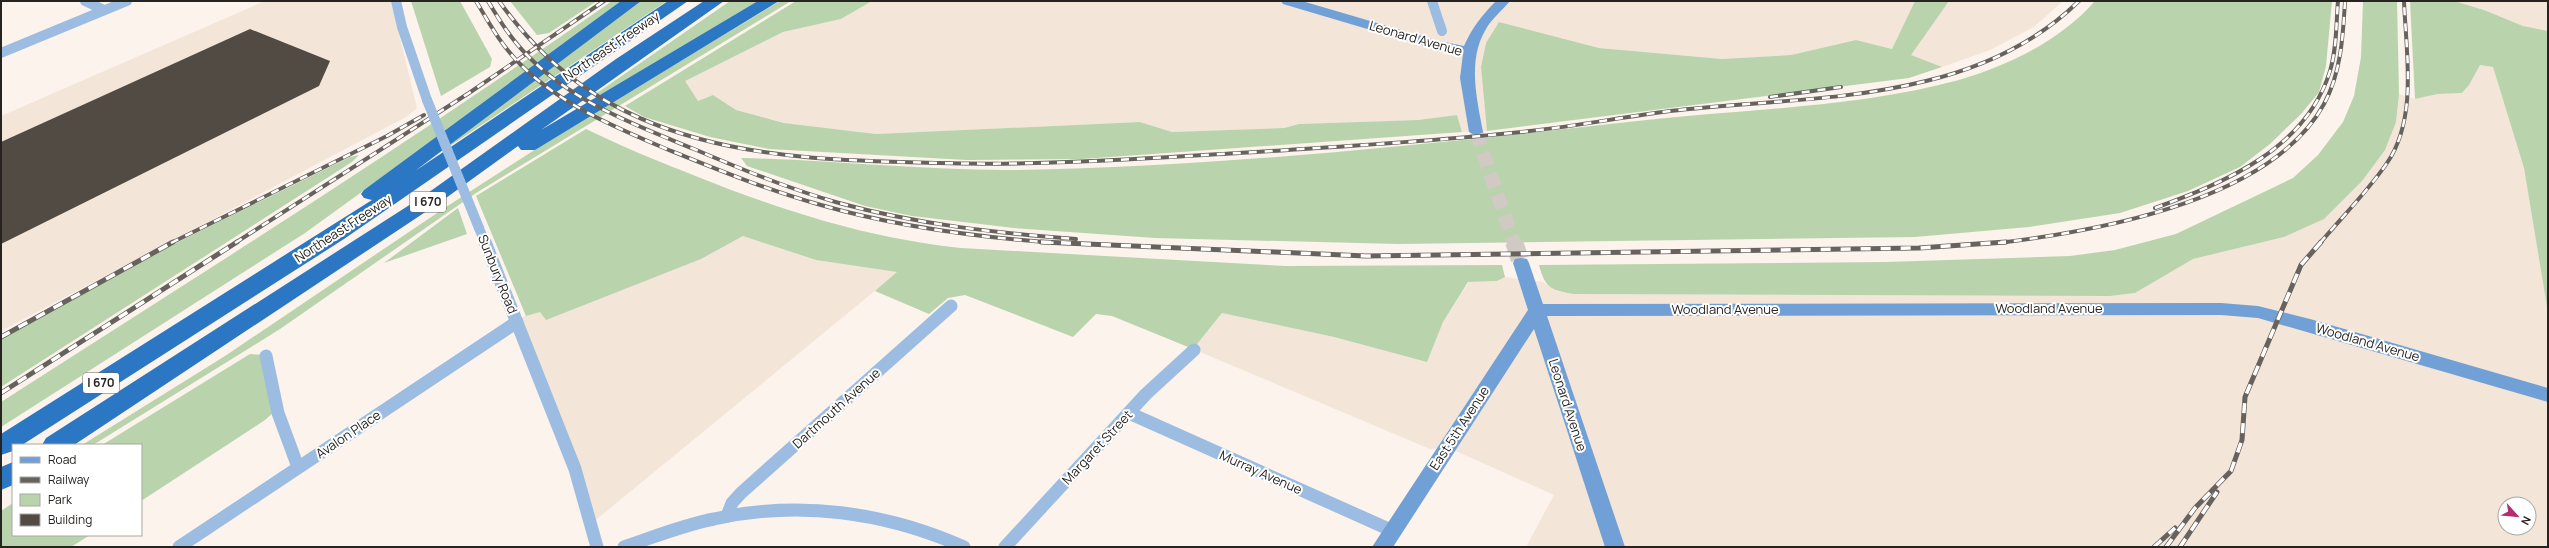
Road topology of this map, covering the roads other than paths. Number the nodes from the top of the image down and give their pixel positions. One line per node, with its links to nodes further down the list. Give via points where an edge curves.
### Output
1 (84, 1): 11 (street)
2 (127, 1): 11 (street)
3 (396, 1): 20 (street, Sunbury Road, bridge, via 402,27 427,100)
4 (632, 1): 19 (highway, via 364,199 222,298)
5 (680, 1): 19 (highway, Northeast Freeway / I 670, via 396,194)
6 (715, 1): 23 (highway, Northeast Freeway / I 670, via 622,63 425,203)
7 (770, 1): 23 (highway, via 495,166 247,325)
8 (1288, 1): 13 (street, Leonard Avenue, via 1433,44)
9 (1432, 1): 12 (street)
10 (1502, 1): 13 (street, via 1483,22)
11 (104, 10): 14 (street)
12 (1442, 32)
13 (1468, 51): 15 (street, Leonard Avenue, via 1466,76)
14 (1, 53)
15 (1476, 132)
16 (1521, 263): 18 (street, Leonard Avenue)
17 (951, 306): 31 (street, Dartmouth Avenue, via 741,493 732,503)
18 (1537, 310): 24 (street, Woodland Avenue, via 2221,309 2258,312 2304,323); 32 (street, East 5th Avenue); 39 (street, Leonard Avenue)
19 (202, 320): 27 (highway, Northeast Freeway / I 670)
20 (517, 322): 28 (street, Avalon Place); 34 (street, Sunbury Road, via 575,469)
21 (1194, 350): 25 (street, Margaret Street)
22 (266, 356): 28 (street, via 267,376 284,436)
23 (134, 393): 26 (highway, Northeast Freeway / I 670)
24 (2548, 395)
25 (1128, 413): 32 (street, Murray Avenue); 37 (street, Margaret Street)
26 (57, 444)
27 (1, 446)
28 (298, 467): 33 (street, Avalon Place)
29 (12, 473): 30 (highway)
30 (1, 480)
31 (727, 516): 35 (street); 36 (street, via 815,510 860,512 904,522)
32 (1393, 531): 38 (street, East 5th Avenue)
33 (179, 547)
34 (597, 547)
35 (624, 547)
36 (964, 547)
37 (1005, 547)
38 (1382, 547)
39 (1615, 547)

